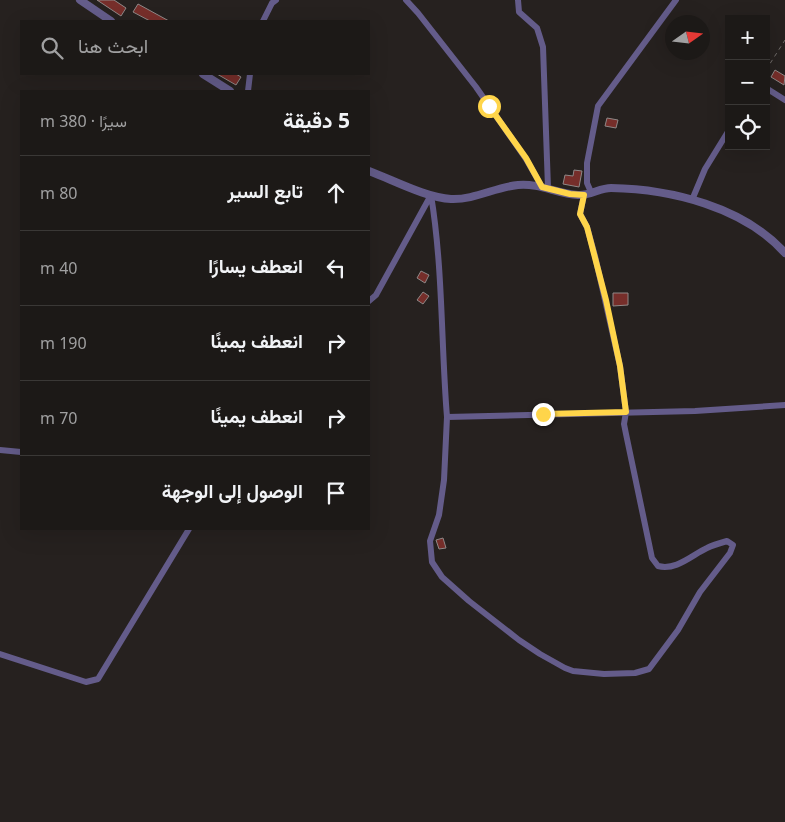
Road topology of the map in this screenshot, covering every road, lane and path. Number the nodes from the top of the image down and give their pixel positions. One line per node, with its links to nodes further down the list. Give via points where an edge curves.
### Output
1 (80, 0): 6 (street)
2 (276, 0): 7 (street)
3 (406, 0): 18 (street, via 476,87)
4 (518, 0): 18 (street, via 519,12 537,28 543,47)
5 (676, 0): 19 (street, via 598,106 587,163)
6 (110, 20)
7 (264, 20)
8 (785, 40): 9 (path)
9 (770, 64)
10 (205, 75): 12 (street)
11 (250, 75): 13 (street)
12 (228, 90)
13 (248, 90)
14 (770, 91): 15 (street)
15 (785, 100)
16 (725, 136): 21 (street, via 705,169)
17 (370, 171): 20 (street)
18 (545, 187): 19 (street, via 570,194); 20 (street, via 518,185 458,199)
19 (588, 194): 21 (street, via 612,188 663,193); 25 (street, via 580,214 587,227 606,300)
20 (431, 195): 23 (street, via 376,295); 26 (street)
21 (692, 200): 22 (street, via 708,204 758,228)
22 (785, 253)
23 (370, 300)
24 (785, 405): 25 (street)
25 (626, 412): 26 (street); 26 (street, via 624,424 628,448 650,550 658,566 676,565 726,541 733,545 649,669 618,674 573,671 557,664 519,640 469,601 446,581 432,562 430,547 444,480)
26 (447, 417)
27 (0, 450): 28 (street)
28 (20, 452)
29 (188, 530): 30 (street, via 98,679 86,682)
30 (0, 654)

